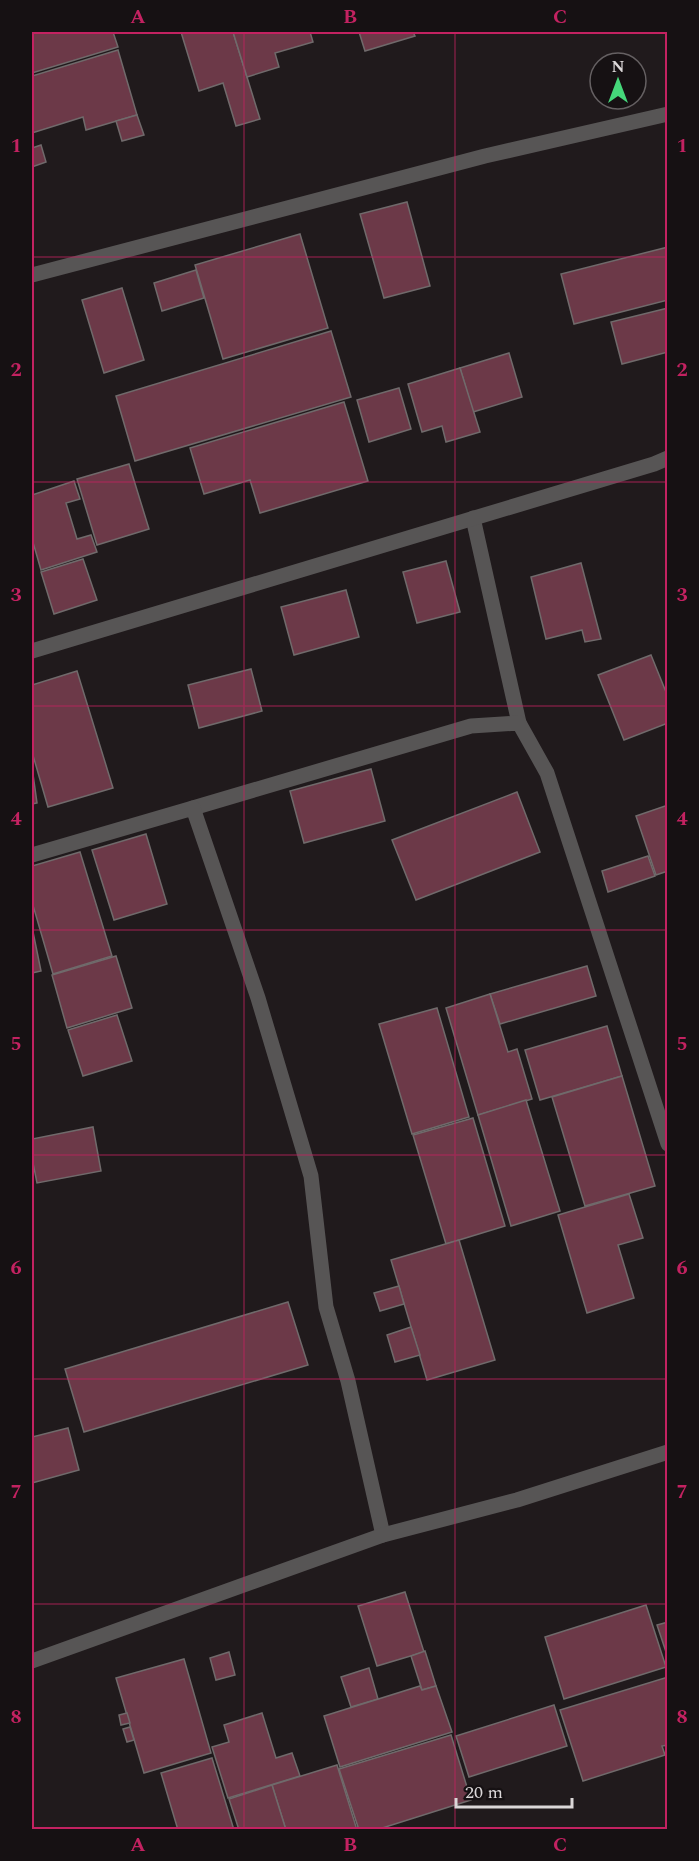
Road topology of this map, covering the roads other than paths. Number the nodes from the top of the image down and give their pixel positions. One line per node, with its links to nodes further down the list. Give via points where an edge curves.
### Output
1 (668, 114): 2 (street, via 485,156)
2 (32, 275)
3 (668, 458): 4 (street)
4 (473, 518): 5 (street); 6 (street)
5 (32, 651)
6 (519, 723): 7 (street, via 471,726); 9 (street, via 547,773)
7 (193, 808): 8 (street); 11 (street, via 258,998 311,1176 326,1307 348,1381)
8 (32, 855)
9 (668, 1144)
10 (668, 1452): 11 (street, via 516,1500)
11 (383, 1536): 12 (street)
12 (32, 1661)

